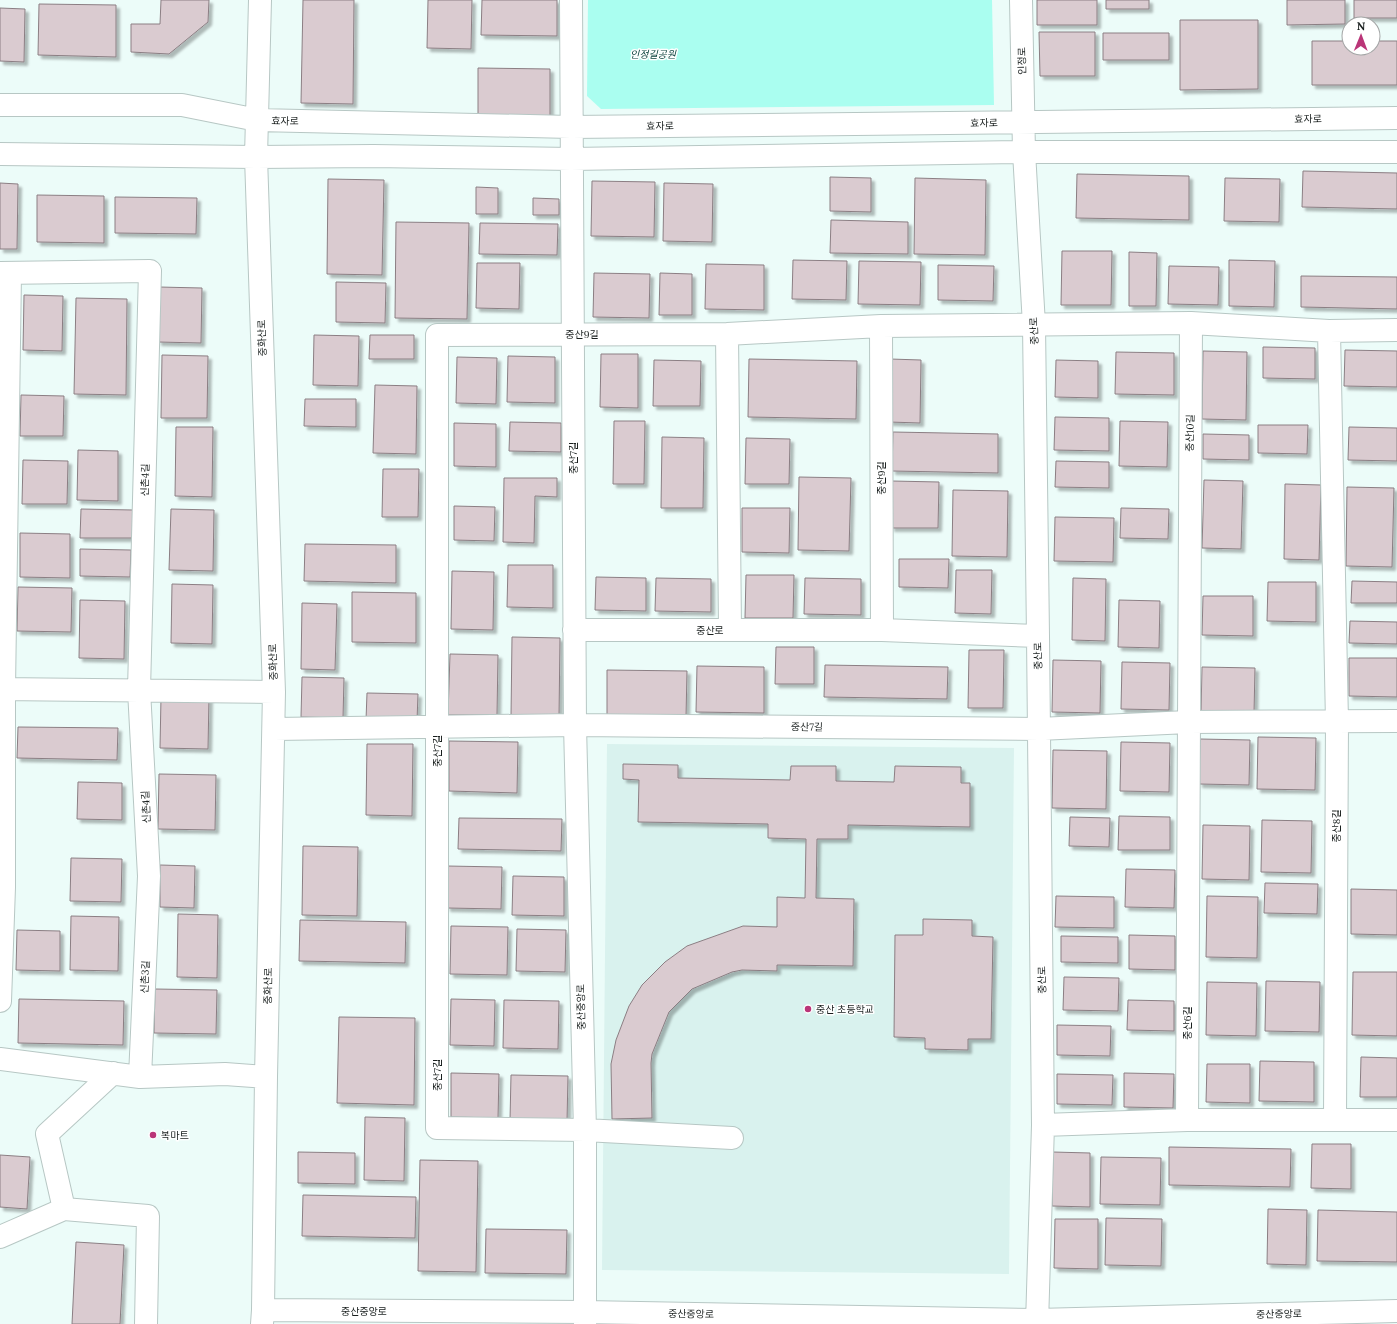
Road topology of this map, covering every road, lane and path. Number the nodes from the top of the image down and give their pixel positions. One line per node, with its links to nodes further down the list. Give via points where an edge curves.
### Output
1 (260, 0): 6 (street, 중화산로)
2 (571, 0): 8 (street)
3 (1021, 0): 7 (street, 인정로)
4 (0, 105): 6 (street, 효자로, via 182,105)
5 (1397, 118): 7 (street, 효자로)
6 (257, 120): 8 (street, 효자로); 12 (street, 중화산로)
7 (1024, 123): 8 (street, 효자로); 9 (street, 중산로)
8 (571, 127): 13 (street)
9 (1024, 152): 10 (street); 13 (street); 16 (street, 중산로)
10 (1397, 152)
11 (0, 154): 12 (street)
12 (256, 157): 13 (street); 29 (street, 중화산로)
13 (571, 159): 20 (street, 중산7길)
14 (5, 273): 27 (street); 28 (street, 신촌4길, via 150,271)
15 (1191, 323): 16 (street); 19 (street); 31 (street, 중산10길)
16 (1034, 325): 17 (street, 중산9길); 26 (street, 중산로)
17 (881, 326): 21 (street, 중산9길); 25 (street, 중산9길)
18 (1397, 330): 19 (street)
19 (1328, 331): 32 (street, 중산8길)
20 (573, 334): 21 (street, 중산9길); 22 (street, 중산9길); 23 (street, 중산7길)
21 (727, 334): 24 (street)
22 (437, 335): 34 (street, 중산7길)
23 (574, 630): 24 (street, 중산로); 33 (street, 중산7길)
24 (730, 630): 25 (street, 중산로)
25 (882, 630): 26 (street, 중산로)
26 (1038, 636): 36 (street, 중산로)
27 (2, 689): 28 (street); 38 (street, via 4,887)
28 (139, 690): 29 (street); 37 (street, 신촌4길)
29 (274, 692): 35 (street, 중화산로)
30 (1397, 721): 32 (street)
31 (1188, 722): 32 (street); 36 (street); 43 (street, 중산6길)
32 (1337, 722): 44 (street, 중산8길)
33 (574, 725): 34 (street, 중산7길); 36 (street, 중산7길); 47 (street, 중산중앙로)
34 (437, 726): 35 (street, 중산7길); 47 (street, 중산7길, via 436,1128)
35 (274, 728): 42 (street, 중화산로)
36 (1039, 729): 46 (street, 중산로)
37 (149, 876): 41 (street, 신촌3길)
38 (0, 1001)
39 (0, 1059): 40 (street)
40 (113, 1073): 41 (street); 49 (street, via 47,1134)
41 (140, 1077): 42 (street, via 225,1074)
42 (266, 1077): 52 (street, 중화산로)
43 (1187, 1120): 44 (street); 46 (street)
44 (1335, 1120): 45 (street)
45 (1397, 1120)
46 (1043, 1125): 54 (street, 중산로)
47 (584, 1130): 48 (street, 중산7길); 53 (street, 중산중앙로)
48 (732, 1138)
49 (64, 1209): 50 (street); 55 (street, via 148,1216)
50 (0, 1236)
51 (1397, 1311): 54 (street, 중산중앙로)
52 (262, 1317): 53 (street, 중산중앙로)
53 (585, 1318): 54 (street, 중산중앙로)
54 (1037, 1322)
55 (146, 1324)

